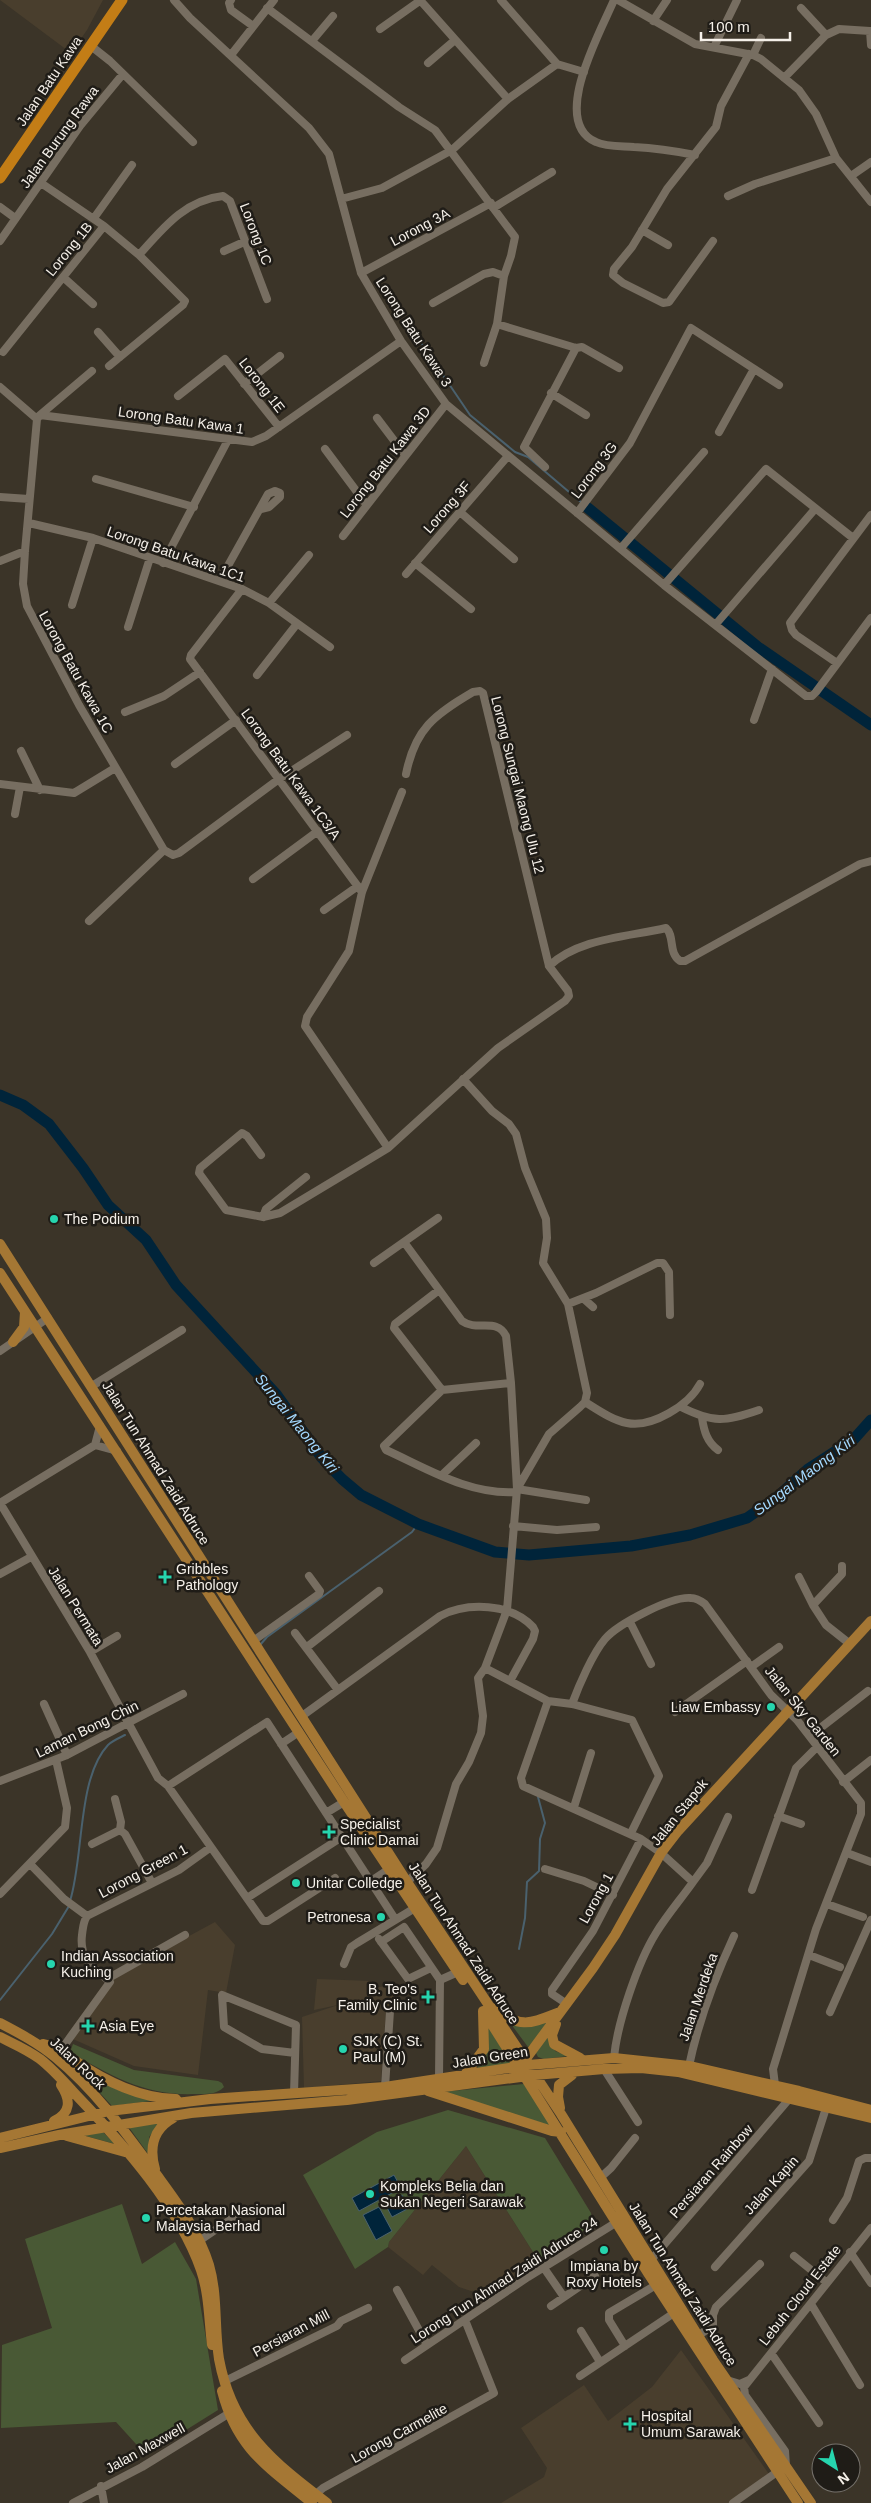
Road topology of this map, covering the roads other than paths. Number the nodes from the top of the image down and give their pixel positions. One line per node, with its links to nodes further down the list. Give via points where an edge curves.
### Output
1 (113, 0): 38 (highway, Jalan Batu Kawa)
2 (122, 0): 23 (highway, Jalan Batu Kawa)
3 (174, 0): 25 (street, Lorong Batu Kawa 3)
4 (231, 0): 15 (street, via 231,10)
5 (274, 0): 11 (street)
6 (421, 0): 16 (street); 20 (street)
7 (501, 0): 28 (street)
8 (616, 0): 14 (street); 29 (street)
9 (666, 0): 14 (street)
10 (737, 0): 24 (street)
11 (267, 8): 15 (street); 21 (street)
12 (801, 8): 18 (street)
13 (333, 16): 21 (street)
14 (653, 21): 24 (street, via 695,44)
15 (253, 26): 25 (street)
16 (380, 29)
17 (871, 31): 18 (street, via 839,29); 22 (street)
18 (826, 35): 31 (street)
19 (761, 38): 26 (street)
20 (454, 40): 27 (street); 32 (street)
21 (312, 41): 34 (street, via 399,108 435,130)
22 (871, 45)
23 (91, 46): 30 (street); 42 (highway, Jalan Batu Kawa)
24 (714, 47): 26 (street)
25 (230, 55): 45 (street, Lorong Batu Kawa 3, via 325,146)
26 (751, 55): 31 (street); 35 (street, via 721,106 716,128)
27 (428, 63)
28 (557, 64): 29 (street); 32 (street)
29 (584, 72): 35 (street, via 575,116 589,138 604,144)
30 (123, 74): 33 (street); 43 (street, Jalan Burung Rawa, via 80,126)
31 (784, 78): 36 (street, via 799,90 816,114)
32 (508, 99): 34 (street)
33 (193, 142)
34 (452, 150): 45 (street, via 382,188); 47 (street)
35 (695, 155): 52 (street, via 667,189)
36 (836, 158): 41 (street); 44 (street)
37 (871, 162): 41 (street)
38 (0, 164)
39 (132, 165): 50 (street)
40 (552, 172): 47 (street, Lorong 3A)
41 (850, 176): 46 (street)
42 (0, 178)
43 (41, 183): 49 (street, Jalan Burung Rawa); 50 (street)
44 (728, 196)
45 (341, 199): 59 (street, Lorong Batu Kawa 3)
46 (871, 202)
47 (492, 206): 59 (street, Lorong 3A); 60 (street, via 515,237)
48 (0, 207): 49 (street)
49 (16, 218): 53 (street, Jalan Burung Rawa)
50 (94, 218): 51 (street)
51 (104, 226): 58 (street, Lorong 1B); 61 (street, Lorong 1B)
52 (642, 230): 54 (street, via 614,270 614,275 663,303 674,296); 56 (street)
53 (0, 241)
54 (713, 241)
55 (244, 242): 57 (street); 58 (street, Lorong 1C, via 230,201 224,196 215,197 181,211); 62 (street, Lorong 1C)
56 (668, 245)
57 (224, 251)
58 (139, 255): 71 (street, Lorong 1B, via 185,301)
59 (361, 273): 67 (street, Lorong Batu Kawa 3)
60 (504, 276): 63 (street, via 493,272 484,274); 65 (street)
61 (63, 277): 64 (street); 69 (street, Lorong 1B)
62 (267, 299)
63 (433, 302)
64 (93, 304)
65 (497, 324): 68 (street); 72 (street)
66 (98, 332): 71 (street)
67 (401, 341): 82 (street, Lorong Batu Kawa 3); 86 (street, Lorong Batu Kawa 1)
68 (576, 348): 74 (street, via 588,349); 80 (street)
69 (2, 352)
70 (280, 356): 77 (street)
71 (120, 357): 73 (street)
72 (484, 363)
73 (109, 366)
74 (619, 368)
75 (754, 369): 78 (street); 87 (street); 98 (street, Lorong 3G, via 691,328 630,443)
76 (92, 371): 84 (street)
77 (244, 384): 81 (street, Lorong 1E, via 225,359); 86 (street, Lorong 1E)
78 (779, 385)
79 (0, 387): 84 (street)
80 (551, 393): 83 (street); 93 (street, via 524,447)
81 (178, 396)
82 (446, 404): 91 (street, Lorong Batu Kawa 3D); 92 (street, Lorong Batu Kawa 3)
83 (586, 414)
84 (38, 417): 88 (street, Lorong Batu Kawa 1, via 134,425); 96 (street, Lorong Batu Kawa 1C)
85 (377, 418): 91 (street)
86 (279, 427): 88 (street, Lorong Batu Kawa 1, via 252,442)
87 (719, 432)
88 (228, 440): 99 (street)
89 (325, 449): 97 (street)
90 (704, 452): 108 (street)
91 (405, 455): 97 (street, Lorong Batu Kawa 3D)
92 (508, 456): 98 (street, Lorong Batu Kawa 3); 102 (street, Lorong 3F)
93 (545, 467)
94 (96, 479): 99 (street)
95 (0, 496): 96 (street)
96 (29, 499): 104 (street, Lorong Batu Kawa 1C)
97 (366, 504): 105 (street, Lorong Batu Kawa 3D)
98 (582, 507): 108 (street, Lorong Batu Kawa 3)
99 (194, 508): 114 (street)
100 (261, 509): 117 (street)
101 (815, 509): 107 (street); 118 (street, via 766,469); 124 (street)
102 (460, 512): 112 (street); 115 (street, Lorong 3F)
103 (871, 514): 107 (street)
104 (29, 523): 106 (street, Lorong Batu Kawa 1C1); 109 (street, Lorong Batu Kawa 1C)
105 (343, 536)
106 (93, 538): 111 (street, Lorong Batu Kawa 1C1); 121 (street)
107 (853, 538): 128 (street, via 790,623 796,635)
108 (622, 546): 118 (street, Lorong Batu Kawa 3)
109 (25, 551): 113 (street); 138 (street, Lorong Batu Kawa 1C, via 24,589 30,614)
110 (309, 555): 120 (street)
111 (150, 558): 114 (street, Lorong Batu Kawa 1C1); 126 (street)
112 (514, 559)
113 (0, 561)
114 (163, 562): 117 (street, Lorong Batu Kawa 1C1)
115 (415, 563): 116 (street, Lorong 3F); 122 (street)
116 (406, 574)
117 (220, 580): 119 (street, Lorong Batu Kawa 1C1)
118 (668, 580): 124 (street, Lorong Batu Kawa 3)
119 (242, 589): 120 (street, Lorong Batu Kawa 1C1); 130 (street, Lorong Batu Kawa 1C3/A, via 191,655 190,659)
120 (269, 603): 125 (street, Lorong Batu Kawa 1C1)
121 (72, 605)
122 (471, 609)
123 (871, 618): 128 (street)
124 (720, 619): 129 (street, Lorong Batu Kawa 3)
125 (296, 624): 127 (street, Lorong Batu Kawa 1C1); 131 (street)
126 (128, 627)
127 (330, 648)
128 (838, 663): 129 (street, Lorong Batu Kawa 3, via 812,696 806,696)
129 (772, 670): 134 (street)
130 (200, 672): 132 (street, via 164,696); 133 (street, Lorong Batu Kawa 1C3/A)
131 (258, 675)
132 (125, 712)
133 (236, 720): 137 (street); 140 (street, Lorong Batu Kawa 1C3/A)
134 (754, 720)
135 (347, 735): 140 (street)
136 (21, 752): 143 (street)
137 (175, 764)
138 (115, 768): 143 (street, via 77,792); 147 (street, Lorong Batu Kawa 1C)
139 (406, 774): 153 (street, Lorong Sungai Maong Ulu 12, via 413,748 428,724 480,690)
140 (278, 779): 146 (street, Lorong Batu Kawa 1C3/A); 147 (street, via 173,855)
141 (0, 784): 142 (street)
142 (20, 787): 143 (street); 145 (street)
143 (40, 790)
144 (402, 792): 150 (street)
145 (16, 814)
146 (318, 831): 149 (street); 150 (street, Lorong Batu Kawa 1C3/A)
147 (164, 850): 152 (street)
148 (871, 861): 153 (street, via 860,864 685,961 680,961 674,954 670,932 666,928 581,946 561,955)
149 (253, 879)
150 (360, 889): 151 (street); 155 (street, via 349,951 307,1017 305,1026)
151 (324, 910)
152 (89, 921)
153 (550, 966): 154 (street, Lorong Sungai Maong Ulu 12, via 569,996 498,1048)
154 (463, 1080): 155 (street); 166 (street, via 513,1128 546,1219 543,1262)
155 (388, 1148): 158 (street, via 280,1213)
156 (261, 1155): 158 (street, via 242,1133 199,1170 226,1210)
157 (306, 1177): 158 (street, via 266,1209)
158 (263, 1217)
159 (438, 1218): 160 (street)
160 (404, 1242): 162 (street); 164 (street)
161 (0, 1244): 170 (main road, Jalan Tun Ahmad Zaidi Adruce)
162 (374, 1263)
163 (0, 1273): 168 (main road, Jalan Tun Ahmad Zaidi Adruce)
164 (439, 1290): 176 (street, via 467,1324 503,1329); 179 (street, via 394,1328)
165 (584, 1299): 166 (street); 167 (street); 169 (street, via 643,1269 663,1263 669,1272)
166 (568, 1304): 180 (street, via 586,1388)
167 (593, 1307)
168 (25, 1312): 171 (main road, Jalan Tun Ahmad Zaidi Adruce); 173 (main road, via 24,1327)
169 (670, 1315)
170 (48, 1318): 171 (street); 178 (main road, Jalan Tun Ahmad Zaidi Adruce)
171 (35, 1327): 173 (street); 174 (main road, Jalan Tun Ahmad Zaidi Adruce)
172 (182, 1330): 178 (street)
173 (17, 1339): 174 (main road); 175 (street)
174 (44, 1340): 184 (main road, Jalan Tun Ahmad Zaidi Adruce)
175 (0, 1351)
176 (511, 1383): 179 (street); 190 (street)
177 (700, 1384): 181 (street)
178 (92, 1386): 210 (main road, Jalan Tun Ahmad Zaidi Adruce)
179 (442, 1390): 189 (street, via 384,1446 386,1450)
180 (585, 1402): 181 (street, via 611,1417 641,1424); 190 (street, via 549,1434)
181 (681, 1407): 183 (street)
182 (759, 1410): 183 (street, via 728,1419)
183 (702, 1418): 187 (street, via 707,1438)
184 (100, 1424): 186 (street); 188 (main road, Jalan Tun Ahmad Zaidi Adruce)
185 (476, 1443): 189 (street)
186 (95, 1445): 188 (street); 192 (street)
187 (718, 1450)
188 (118, 1451): 210 (main road, Jalan Tun Ahmad Zaidi Adruce)
189 (442, 1475): 190 (street, via 481,1491)
190 (516, 1490): 191 (street); 193 (street)
191 (586, 1500)
192 (0, 1503): 195 (street, Jalan Permata)
193 (513, 1526): 194 (street, via 557,1530); 202 (street)
194 (596, 1527)
195 (30, 1556): 197 (street); 211 (street, Jalan Permata)
196 (842, 1566): 201 (street, via 842,1574)
197 (0, 1574)
198 (309, 1576): 210 (street, via 319,1594)
199 (798, 1577): 201 (street)
200 (379, 1592): 208 (street)
201 (813, 1605): 207 (street, via 826,1625)
202 (507, 1610): 214 (street); 215 (street, via 535,1631); 216 (street, via 475,1607 448,1611)
203 (871, 1621): 207 (main road, Jalan Stapok)
204 (630, 1622): 212 (street); 213 (street, Jalan Sky Garden, via 668,1602 698,1600 705,1604); 221 (street, Jalan Sky Garden, via 604,1640)
205 (295, 1633): 208 (street)
206 (117, 1636): 211 (street)
207 (850, 1644): 222 (main road, Jalan Stapok)
208 (307, 1647): 216 (street)
209 (779, 1647): 213 (street)
210 (254, 1650): 224 (main road, Jalan Tun Ahmad Zaidi Adruce); 226 (main road, Jalan Tun Ahmad Zaidi Adruce)
211 (90, 1652): 225 (street, Jalan Permata)
212 (651, 1664)
213 (749, 1664): 222 (street, Jalan Sky Garden, via 771,1695); 223 (street)
214 (485, 1668): 215 (street); 258 (street, via 478,1678 483,1716 481,1734 456,1784 437,1848)
215 (510, 1680): 219 (street)
216 (338, 1690): 224 (street)
217 (868, 1691): 227 (street)
218 (183, 1694): 225 (street, Laman Bong Chin)
219 (548, 1701): 221 (street); 239 (street, via 521,1782 523,1786)
220 (44, 1704): 231 (street)
221 (572, 1704): 245 (street, via 632,1720 659,1776)
222 (788, 1711): 227 (street, Jalan Sky Garden); 250 (main road, Jalan Stapok, via 708,1796)
223 (675, 1712)
224 (302, 1716): 238 (main road, via 300,1723 340,1789); 258 (main road, Jalan Tun Ahmad Zaidi Adruce)
225 (128, 1724): 231 (street, Laman Bong Chin); 236 (street, Jalan Permata, via 158,1778)
226 (299, 1732): 228 (street); 238 (main road, Jalan Tun Ahmad Zaidi Adruce)
227 (810, 1736): 229 (street, Jalan Sky Garden)
228 (281, 1744): 236 (street, via 265,1722); 240 (street)
229 (817, 1747): 235 (street, Jalan Sky Garden); 241 (street, via 796,1768)
230 (591, 1753): 239 (street)
231 (67, 1755): 232 (street, Laman Bong Chin)
232 (56, 1760): 234 (street, Laman Bong Chin); 253 (street, via 67,1808 65,1827)
233 (871, 1760): 235 (street)
234 (0, 1781)
235 (843, 1782): 251 (street, Jalan Sky Garden, via 862,1809)
236 (168, 1786): 249 (street, Jalan Permata)
237 (115, 1798): 244 (street)
238 (344, 1802): 240 (street); 254 (main road, Jalan Tun Ahmad Zaidi Adruce)
239 (574, 1808): 245 (street)
240 (326, 1814): 246 (street)
241 (778, 1816): 243 (street); 262 (street)
242 (728, 1817): 259 (street, via 707,1863)
243 (801, 1824)
244 (120, 1830): 248 (street); 260 (street)
245 (631, 1833): 247 (street)
246 (342, 1837): 257 (street); 264 (street)
247 (641, 1839): 250 (street); 263 (street, Lorong 1)
248 (92, 1844)
249 (211, 1847): 260 (street, Lorong Green 1, via 179,1870); 264 (street, Jalan Permata)
250 (661, 1853): 259 (street); 283 (main road, Jalan Stapok, via 615,1936)
251 (847, 1853): 252 (street); 265 (street, Jalan Sky Garden)
252 (871, 1862)
253 (30, 1864): 261 (street); 267 (street, via 64,1899)
254 (389, 1869): 257 (street); 266 (main road, Jalan Tun Ahmad Zaidi Adruce)
255 (545, 1869): 263 (street, via 584,1881)
256 (335, 1878): 264 (street, Jalan Permata, via 266,1922)
257 (371, 1881): 269 (street)
258 (408, 1882): 282 (main road, Jalan Tun Ahmad Zaidi Adruce)
259 (693, 1882): 291 (street, via 645,1954 628,2001)
260 (152, 1883): 267 (street, Lorong Green 1)
261 (2, 1890)
262 (752, 1890)
263 (613, 1895): 283 (street, Lorong 1, via 593,1931 554,1985 552,1994)
264 (247, 1898)
265 (827, 1904): 268 (street); 275 (street, Jalan Sky Garden)
266 (415, 1908): 269 (street); 279 (main road, Jalan Tun Ahmad Zaidi Adruce)
267 (87, 1916): 280 (street, via 81,1950 87,1961)
268 (863, 1917)
269 (395, 1919): 271 (street)
270 (871, 1920): 285 (street)
271 (374, 1932): 274 (street); 276 (street, via 351,1948)
272 (185, 1935): 280 (street)
273 (734, 1936): 294 (street, Jalan Merdeka, via 721,1965)
274 (381, 1942): 278 (street, via 408,1979); 278 (street, via 404,1927)
275 (809, 1956): 277 (street); 297 (street, Jalan Sky Garden)
276 (344, 1964)
277 (840, 1967)
278 (431, 1968): 281 (street)
279 (458, 1972): 281 (street); 282 (main road, Jalan Tun Ahmad Zaidi Adruce)
280 (107, 1979): 289 (street, via 110,1982)
281 (440, 1980): 301 (street)
282 (485, 2006): 283 (main road, via 518,2023 544,2018); 293 (main road, Jalan Tun Ahmad Zaidi Adruce); 299 (main road, via 484,2049)
283 (564, 2008): 292 (main road, via 553,2040 560,2049); 293 (main road, Jalan Stapok)
284 (390, 2011): 304 (street)
285 (830, 2012)
286 (0, 2023): 288 (main road, Jalan Rock)
287 (0, 2037): 295 (main road, Jalan Rock)
288 (37, 2043): 289 (main road); 311 (main road, Jalan Rock)
289 (61, 2050): 308 (main road, via 78,2063 138,2092 170,2099)
290 (295, 2053): 290 (street, via 296,2025 222,1995 224,2027 262,2049); 306 (street)
291 (614, 2058): 292 (main road, Jalan Green); 294 (main road, Jalan Green)
292 (582, 2059): 293 (main road, Jalan Green)
293 (524, 2064): 299 (main road, Jalan Green); 300 (main road, Jalan Tun Ahmad Zaidi Adruce)
294 (689, 2066): 302 (main road, Jalan Green)
295 (51, 2068): 313 (main road, Jalan Rock); 319 (main road, via 69,2104 62,2118)
296 (604, 2069): 298 (main road, Jalan Green); 307 (main road, Jalan Green, via 678,2072); 316 (street)
297 (773, 2069): 302 (street, Jalan Sky Garden); 303 (street, Jalan Sky Garden)
298 (578, 2073): 300 (main road, Jalan Green); 314 (main road, via 568,2076 559,2085)
299 (464, 2076): 301 (main road, Jalan Green)
300 (531, 2076): 305 (main road, Jalan Green); 314 (main road, Jalan Tun Ahmad Zaidi Adruce); 320 (main road, Jalan Tun Ahmad Zaidi Adruce)
301 (439, 2079): 304 (main road, Jalan Green)
302 (760, 2082): 303 (main road, Jalan Green)
303 (775, 2085): 310 (main road, Jalan Green)
304 (386, 2087): 306 (main road, Jalan Green)
305 (425, 2091): 312 (main road, Jalan Green); 320 (main road)
306 (294, 2094): 308 (main road, Jalan Green)
307 (790, 2098): 309 (main road, Jalan Green); 336 (street, Persiaran Rainbow)
308 (210, 2099): 311 (main road, Jalan Green)
309 (826, 2108): 315 (main road, Jalan Green); 338 (street, Jalan Kapin, via 809,2160)
310 (871, 2110)
311 (109, 2111): 313 (main road, Jalan Green); 317 (main road, Jalan Rock)
312 (191, 2112): 317 (main road, Jalan Green); 327 (main road, via 164,2123 154,2137 153,2160)
313 (94, 2114): 318 (main road, Jalan Rock); 319 (main road, Jalan Green)
314 (561, 2114): 328 (main road, Jalan Tun Ahmad Zaidi Adruce)
315 (871, 2118)
316 (638, 2122)
317 (120, 2124): 318 (main road, Jalan Green); 327 (main road, Jalan Rock)
318 (104, 2126): 321 (main road, Jalan Green); 325 (main road, Jalan Rock)
319 (42, 2128): 322 (main road)
320 (561, 2132): 331 (main road, Jalan Tun Ahmad Zaidi Adruce)
321 (59, 2135): 324 (main road, Jalan Green); 325 (main road)
322 (0, 2138)
323 (635, 2138): 328 (street)
324 (0, 2148)
325 (126, 2152): 365 (main road, Jalan Rock, via 172,2213 201,2270 214,2361)
326 (871, 2158): 330 (street, via 860,2161 847,2198)
327 (158, 2176): 333 (main road, Jalan Rock, via 181,2207)
328 (600, 2178): 336 (main road, Jalan Tun Ahmad Zaidi Adruce)
329 (246, 2209): 333 (street)
330 (833, 2220)
331 (617, 2222): 339 (street, Lorong Tun Ahmad Zaidi Adruce 24); 343 (main road, Jalan Tun Ahmad Zaidi Adruce)
332 (871, 2228): 334 (street, Lebuh Cloud Estate)
333 (199, 2241): 361 (main road, Jalan Rock, via 214,2287)
334 (850, 2252): 341 (street, Lebuh Cloud Estate); 342 (street)
335 (794, 2256): 341 (street)
336 (651, 2260): 352 (main road, Jalan Tun Ahmad Zaidi Adruce)
337 (760, 2264): 352 (street, via 722,2299 714,2312 713,2325)
338 (715, 2267)
339 (544, 2268): 345 (street); 350 (street, Lorong Tun Ahmad Zaidi Adruce 24)
340 (595, 2276): 345 (street)
341 (826, 2282): 346 (street, Lebuh Cloud Estate)
342 (871, 2283)
343 (656, 2285): 349 (main road, Jalan Tun Ahmad Zaidi Adruce); 354 (street, via 609,2313 609,2320)
344 (397, 2290): 353 (street)
345 (564, 2297): 347 (street)
346 (811, 2304): 355 (street, Lebuh Cloud Estate); 362 (street)
347 (551, 2306)
348 (368, 2308): 361 (street, Persiaran Mill)
349 (674, 2312): 354 (street); 368 (main road, Jalan Tun Ahmad Zaidi Adruce)
350 (465, 2320): 353 (street, Lorong Tun Ahmad Zaidi Adruce 24); 370 (street, Lorong Carmelite, via 494,2393 323,2488)
351 (581, 2331): 357 (street)
352 (698, 2336): 360 (main road, Jalan Tun Ahmad Zaidi Adruce)
353 (427, 2345): 356 (street, Lorong Tun Ahmad Zaidi Adruce 24)
354 (625, 2346): 357 (street)
355 (771, 2353): 359 (street, Lebuh Cloud Estate); 366 (street)
356 (406, 2360)
357 (600, 2362): 358 (street)
358 (580, 2376)
359 (750, 2378): 360 (street, via 740,2384); 364 (street, via 744,2388)
360 (727, 2380): 363 (main road, Jalan Tun Ahmad Zaidi Adruce)
361 (225, 2381): 370 (main road, Jalan Rock, via 238,2415 250,2433 276,2464)
362 (860, 2385)
363 (734, 2391): 364 (street); 367 (main road, Jalan Tun Ahmad Zaidi Adruce)
364 (745, 2395): 367 (street, via 785,2451)
365 (228, 2414): 369 (street, Jalan Maxwell, via 142,2467); 370 (main road, Jalan Rock, via 242,2439 270,2470)
366 (819, 2423)
367 (786, 2467): 376 (main road, Jalan Tun Ahmad Zaidi Adruce)
368 (777, 2472): 374 (street); 375 (main road, Jalan Tun Ahmad Zaidi Adruce)
369 (101, 2486): 371 (street, Jalan Maxwell); 372 (street)
370 (314, 2499): 373 (main road)
371 (72, 2503)
372 (104, 2503)
373 (327, 2503)
374 (733, 2503)
375 (798, 2503)
376 (811, 2503)

